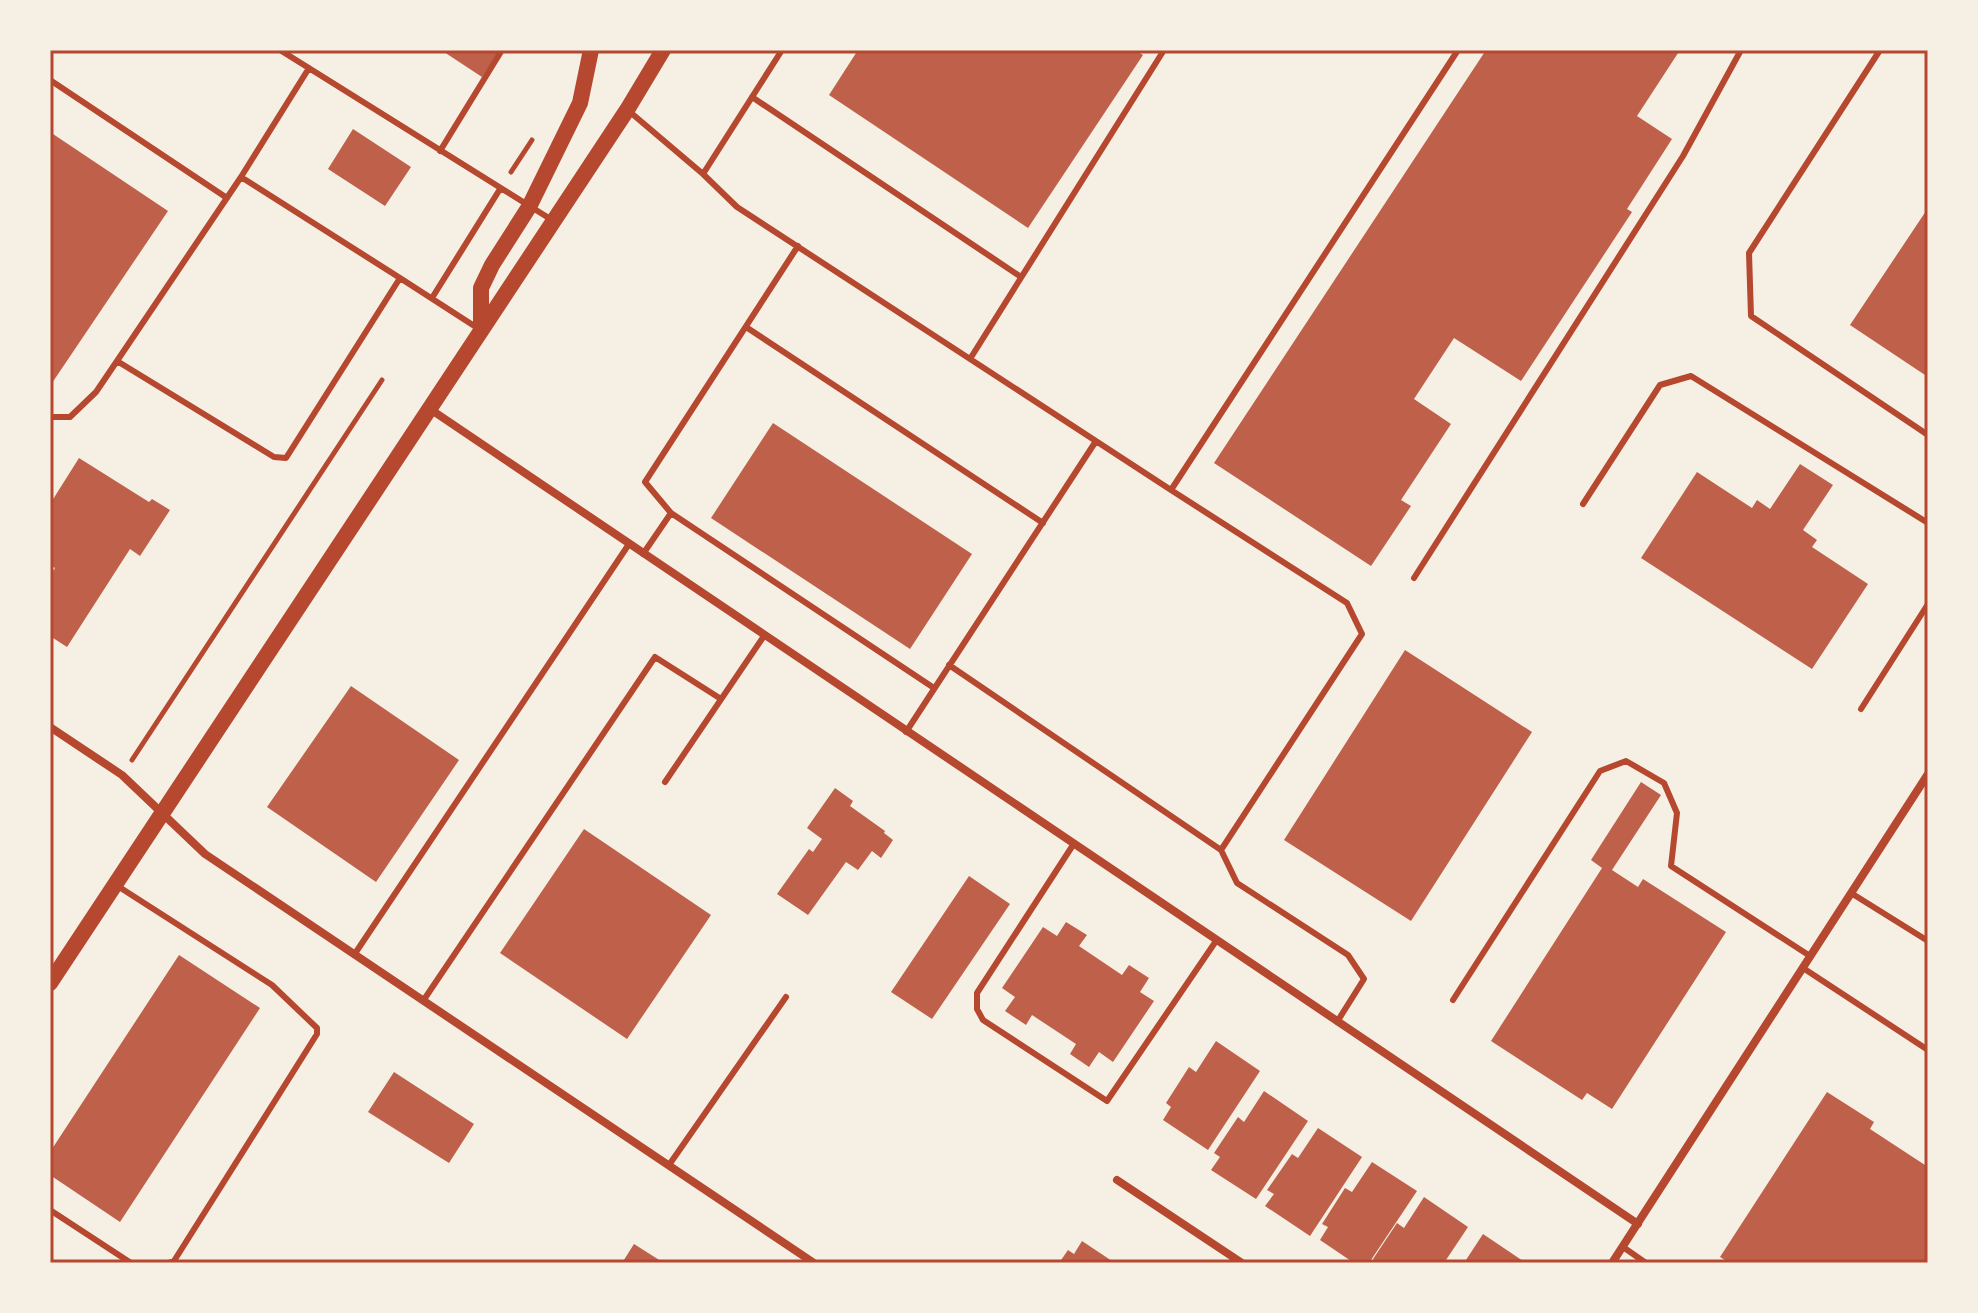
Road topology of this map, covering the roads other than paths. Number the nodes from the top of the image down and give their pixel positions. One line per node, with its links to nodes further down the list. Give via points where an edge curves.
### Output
1 (280, 50): 10 (lane)
2 (502, 50): 14 (lane)
3 (591, 50): 19 (main road, via 580,103)
4 (663, 50): 13 (main road)
5 (782, 50): 12 (lane)
6 (1164, 50): 22 (lane)
7 (1458, 50): 33 (lane)
8 (1741, 50): 40 (lane, via 1683,156)
9 (1880, 50): 31 (lane, via 1749,253 1751,316)
10 (309, 68): 14 (lane); 16 (lane)
11 (50, 80): 18 (lane)
12 (752, 97): 15 (lane); 22 (lane)
13 (627, 110): 15 (lane); 20 (main road)
14 (440, 151): 17 (lane)
15 (703, 174): 21 (lane, via 737,207)
16 (241, 177): 18 (lane); 23 (lane)
17 (500, 189): 19 (lane); 24 (lane)
18 (227, 198): 28 (lane)
19 (529, 207): 20 (lane); 26 (main road, via 481,288)
20 (553, 221): 26 (main road)
21 (798, 246): 25 (lane); 27 (lane)
22 (1021, 277): 27 (lane)
23 (400, 278): 24 (lane); 28 (lane, via 286,458 274,457)
24 (432, 298): 26 (lane)
25 (746, 327): 35 (lane, via 645,482); 36 (lane)
26 (481, 330): 29 (main road)
27 (970, 359): 32 (lane)
28 (117, 361): 30 (lane, via 70,417)
29 (429, 409): 38 (street); 51 (main road)
30 (50, 417)
31 (1928, 435)
32 (1096, 441): 33 (lane); 36 (lane)
33 (1171, 490): 53 (lane, via 1347,603 1362,634)
34 (1583, 504): 37 (lane, via 1660,385 1691,376)
35 (671, 513): 39 (lane); 44 (lane)
36 (1043, 523): 43 (lane)
37 (1928, 523)
38 (629, 544): 39 (street); 58 (lane)
39 (643, 554): 42 (street)
40 (1414, 578)
41 (1928, 604): 46 (lane)
42 (764, 636): 45 (lane); 48 (street)
43 (949, 665): 44 (lane); 53 (lane)
44 (934, 688): 48 (lane)
45 (721, 699): 50 (lane); 64 (lane, via 655,657)
46 (1861, 709)
47 (50, 727): 51 (street, via 122,775)
48 (906, 732): 52 (street)
49 (1928, 774): 55 (street)
50 (665, 782)
51 (162, 814): 54 (main road); 58 (street, via 205,854)
52 (1073, 845): 56 (street); 56 (lane, via 977,993 983,1020 1107,1101)
53 (1221, 850): 65 (lane, via 1237,883 1348,955 1364,979)
54 (115, 885): 61 (main road); 73 (lane, via 272,985 317,1028 183,1247)
55 (1851, 893): 57 (lane); 59 (street)
56 (1216, 941): 65 (street)
57 (1928, 941)
58 (354, 955): 64 (street)
59 (1810, 956): 60 (street); 63 (lane, via 1671,866 1677,813 1664,783 1626,761 1600,771)
60 (1803, 968): 66 (lane); 70 (street)
61 (50, 983)
62 (786, 997): 67 (lane)
63 (1453, 1000)
64 (423, 1001): 67 (street)
65 (1337, 1022): 70 (street)
66 (1928, 1050)
67 (669, 1165): 74 (street)
68 (1117, 1180): 75 (street)
69 (50, 1210): 72 (lane)
70 (1638, 1224): 71 (street)
71 (1623, 1247): 76 (street); 77 (lane)
72 (131, 1263)
73 (168, 1263)
74 (814, 1263)
75 (1242, 1263)
76 (1612, 1263)
77 (1646, 1263)

